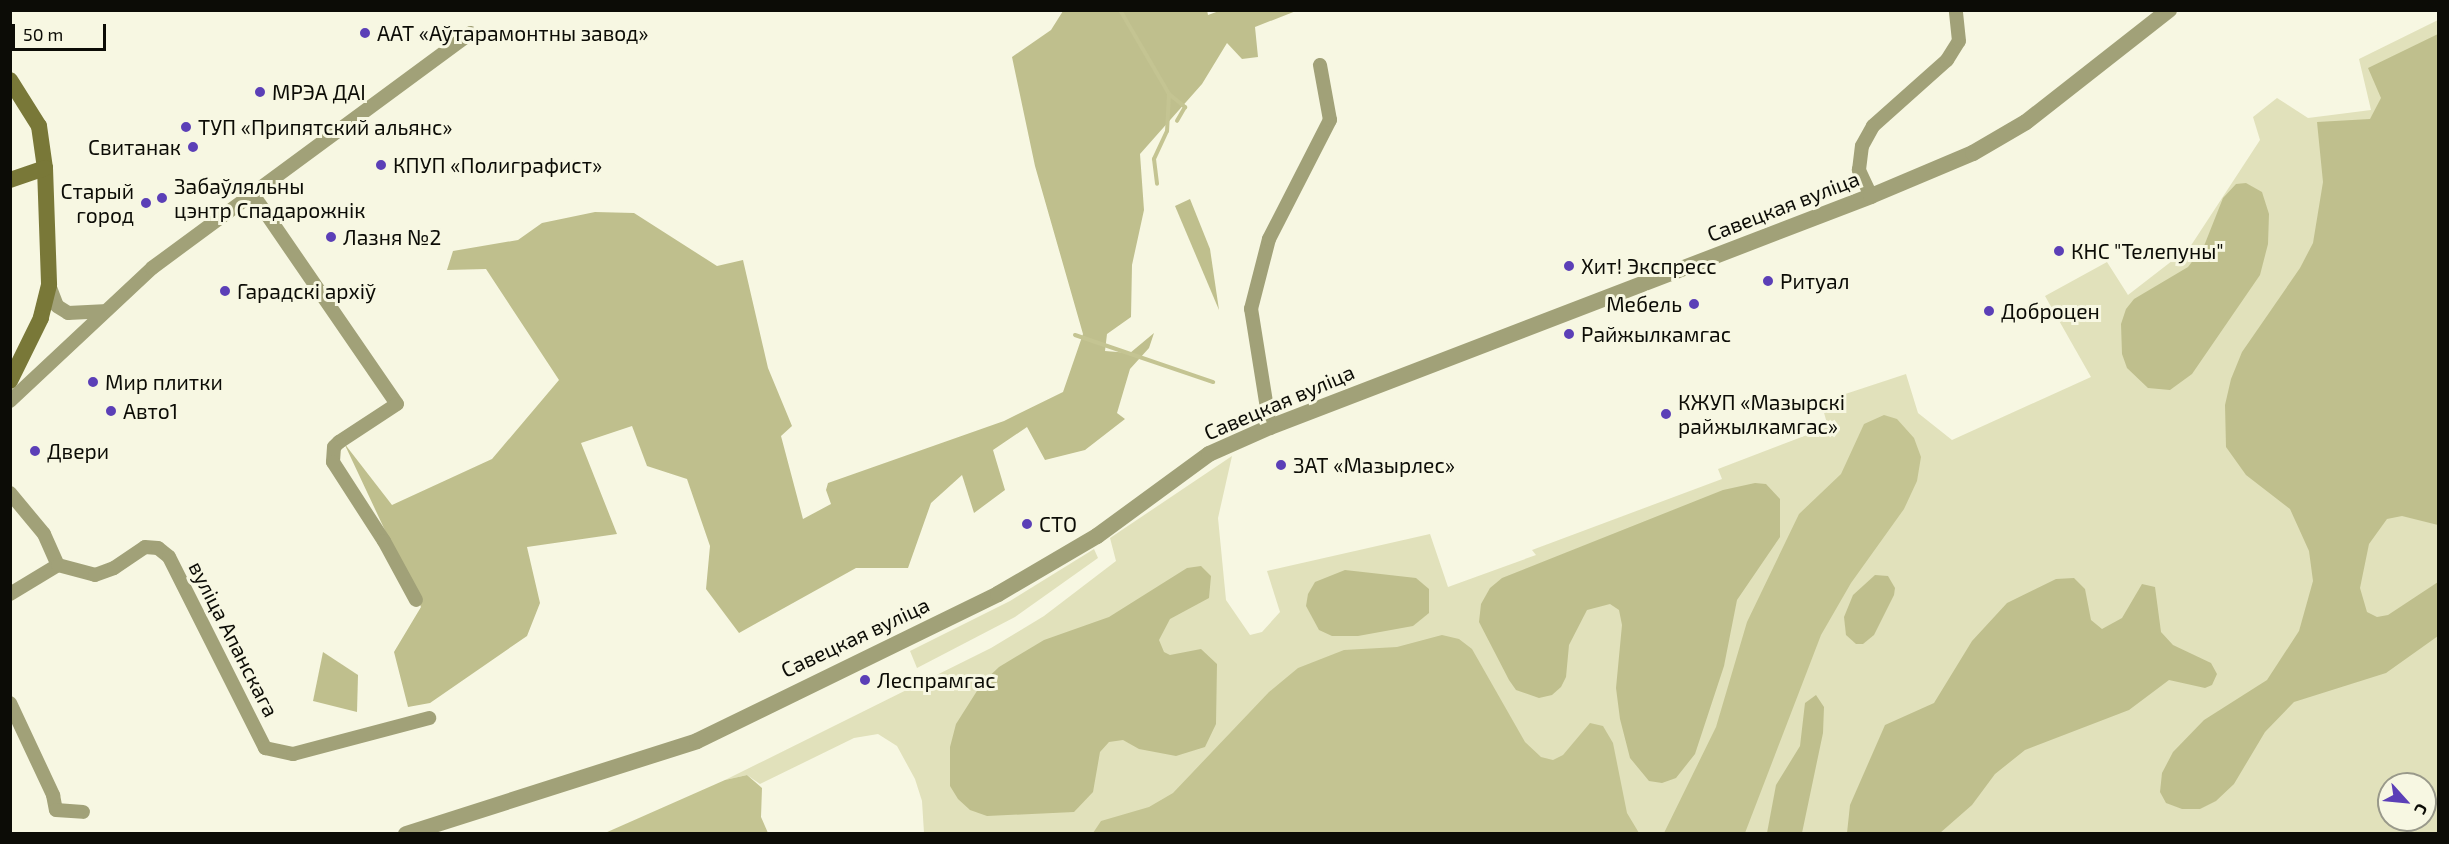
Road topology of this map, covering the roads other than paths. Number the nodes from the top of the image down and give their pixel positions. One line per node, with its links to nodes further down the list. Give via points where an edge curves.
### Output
1 (1956, 10): 9 (street, via 1959,41 1947,60 1873,126 1862,146 1858,170)
2 (2169, 10): 9 (street, Савецкая вуліца, via 2026,122 1973,153)
3 (471, 33): 8 (street)
4 (1320, 64): 14 (street, via 1330,120 1269,239 1251,309)
5 (10, 81): 6 (main road, via 39,126)
6 (45, 168): 7 (main road); 10 (main road)
7 (10, 180)
8 (254, 196): 11 (street, via 152,268); 18 (street, via 397,404 339,442 334,447 333,462)
9 (1871, 196): 14 (street, Савецкая вуліца)
10 (49, 285): 11 (street, via 57,306 69,313); 12 (main road, via 41,318)
11 (103, 311): 13 (street)
12 (10, 381)
13 (10, 401)
14 (1270, 427): 22 (street, Савецкая вуліца, via 1209,454 1097,536 998,594 697,741)
15 (10, 493): 16 (street, via 44,534)
16 (58, 565): 17 (street); 20 (street, вуліца Апанскага, via 95,575 114,568 145,547 158,548 169,557 265,748 272,752 293,754)
17 (10, 594)
18 (416, 600)
19 (10, 703): 21 (street, via 53,795 56,810)
20 (429, 718)
21 (83, 812)
22 (406, 834)

